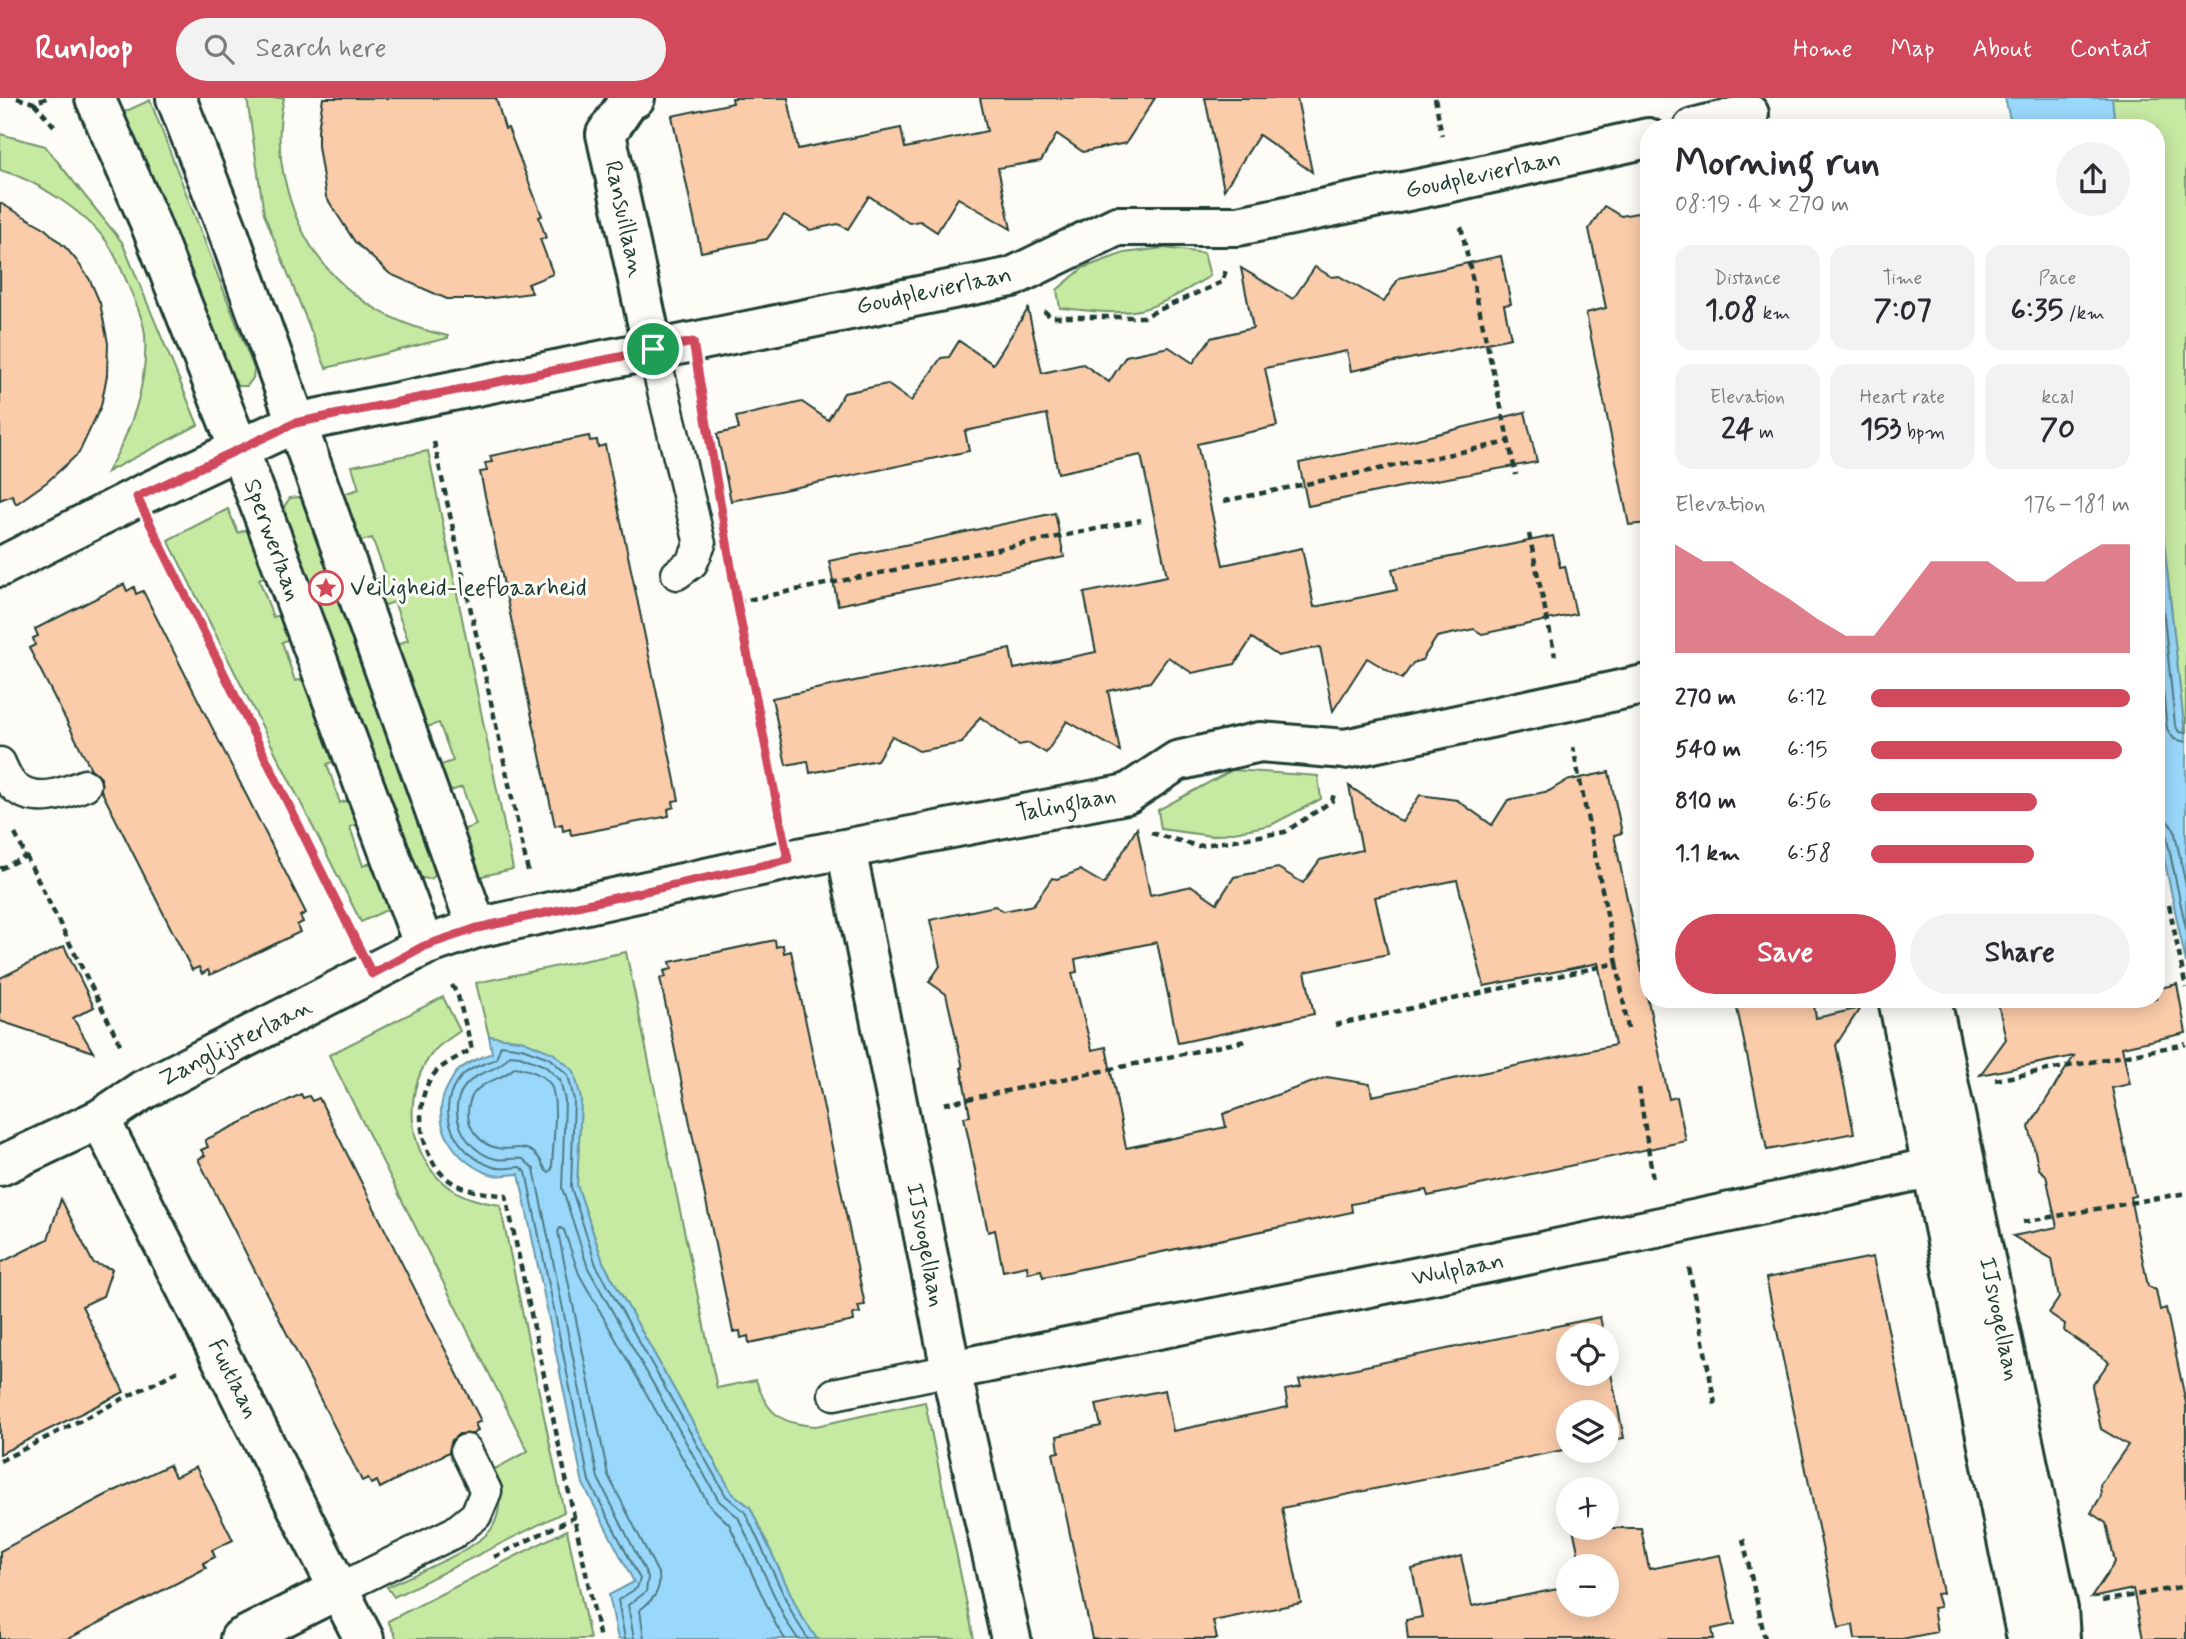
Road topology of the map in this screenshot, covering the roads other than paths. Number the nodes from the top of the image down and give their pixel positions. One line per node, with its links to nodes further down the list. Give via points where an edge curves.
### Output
1 (95, 98): 9 (street, Sperwerlaan)
2 (176, 98): 8 (street)
3 (635, 98): 7 (street, Ransuillaan, via 606,134)
4 (1749, 113): 5 (street)
5 (1704, 119)
6 (1640, 140): 7 (street, Goudplevierlaan, via 1238,226 1117,226 1012,277)
7 (653, 349): 8 (street, Goudplevierlaan); 11 (lane, via 700,544 692,563)
8 (295, 423): 9 (street, Goudplevierlaan); 16 (street)
9 (239, 449): 10 (street, Goudplevierlaan); 17 (street, Sperwerlaan)
10 (0, 567)
11 (677, 574)
12 (1640, 686): 15 (street, Talinglaan, via 1345,749 1260,742 1177,761 1127,794)
13 (0, 762): 14 (lane, via 14,787 34,796 59,796)
14 (85, 785)
15 (846, 849): 16 (street, Talinglaan); 23 (street, IJsvogellaan)
16 (477, 928): 17 (street, Zanglijsterlaan)
17 (424, 946): 20 (street, Zanglijsterlaan, via 143,1090)
18 (1901, 1008): 21 (street, IJsvogellaan)
19 (1933, 1008): 21 (street, IJsvogellaan, via 1949,1089)
20 (100, 1119): 22 (street, Zanglijsterlaan); 26 (street, Fuutlaan)
21 (1948, 1163): 23 (street, Wulplaan, via 1661,1228); 30 (street, IJsvogellaan); 31 (street, IJsvogellaan, via 1980,1230 2058,1609)
22 (0, 1166)
23 (951, 1370): 24 (lane); 29 (street, IJsvogellaan)
24 (834, 1394)
25 (466, 1450): 26 (lane, via 486,1492 475,1515 455,1532)
26 (340, 1589): 27 (street); 28 (street, Fuutlaan)
27 (240, 1639)
28 (364, 1639)
29 (1011, 1639)
30 (2027, 1639)
31 (2060, 1639)

